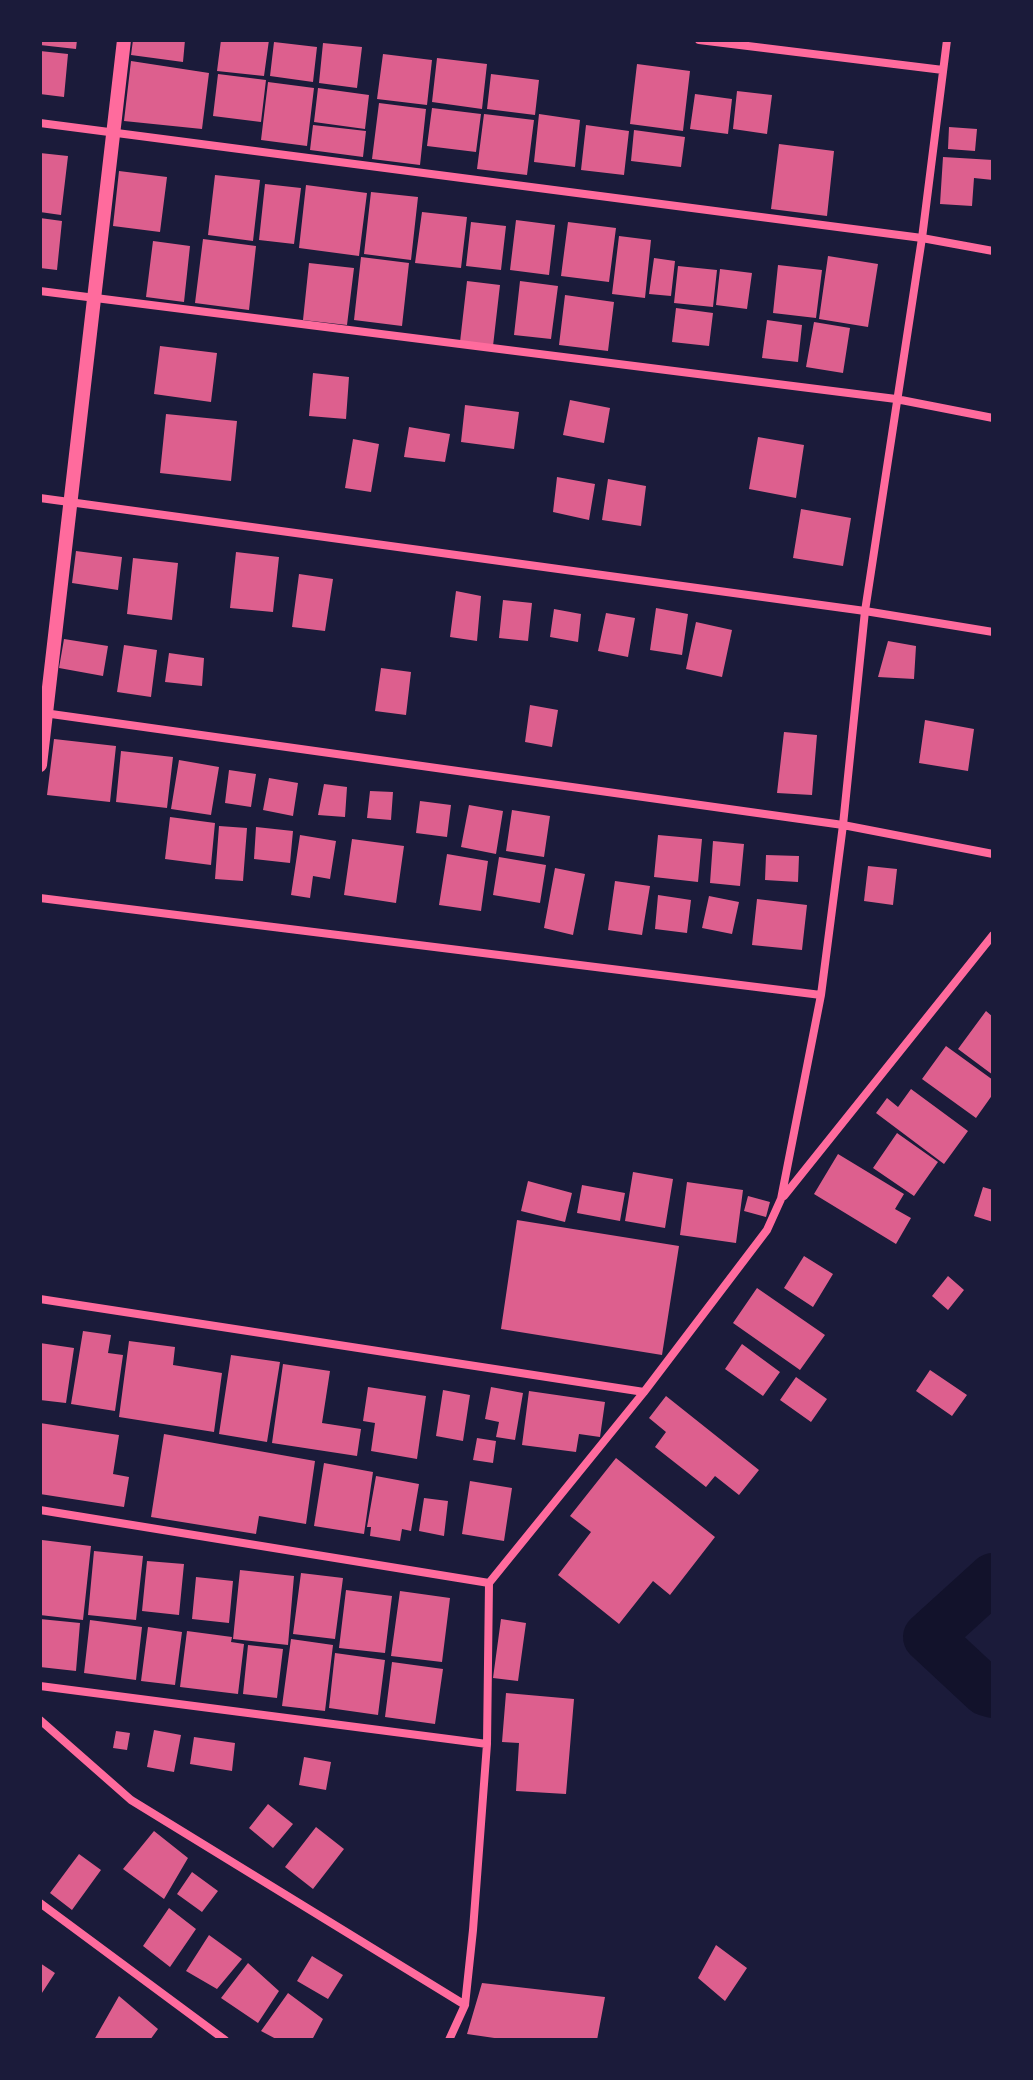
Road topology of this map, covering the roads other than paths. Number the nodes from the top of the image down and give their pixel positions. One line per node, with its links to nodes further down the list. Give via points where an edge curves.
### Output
1 (124, 40): 6 (street)
2 (699, 40): 4 (street)
3 (947, 40): 4 (street)
4 (943, 70): 7 (street)
5 (40, 123): 6 (street)
6 (113, 132): 7 (street); 10 (street)
7 (922, 238): 8 (street); 11 (street)
8 (993, 251)
9 (40, 291): 10 (street)
10 (94, 297): 11 (street); 14 (street)
11 (896, 399): 12 (street); 15 (street)
12 (993, 418)
13 (40, 498): 14 (street)
14 (70, 502): 15 (street); 17 (street)
15 (865, 611): 16 (street); 19 (street)
16 (993, 632)
17 (43, 713): 18 (street); 19 (street)
18 (40, 765)
19 (843, 825): 20 (street); 23 (street)
20 (993, 854)
21 (40, 898): 23 (street)
22 (993, 935): 24 (street)
23 (821, 995): 24 (street)
24 (781, 1199): 26 (street, via 767,1230)
25 (40, 1299): 26 (street)
26 (644, 1392): 28 (street)
27 (40, 1510): 28 (street)
28 (489, 1583): 31 (street)
29 (40, 1686): 31 (street)
30 (40, 1720): 33 (street, via 131,1800)
31 (487, 1744): 33 (street)
32 (40, 1903): 34 (street)
33 (465, 2005): 35 (street)
34 (225, 2040)
35 (449, 2040)

